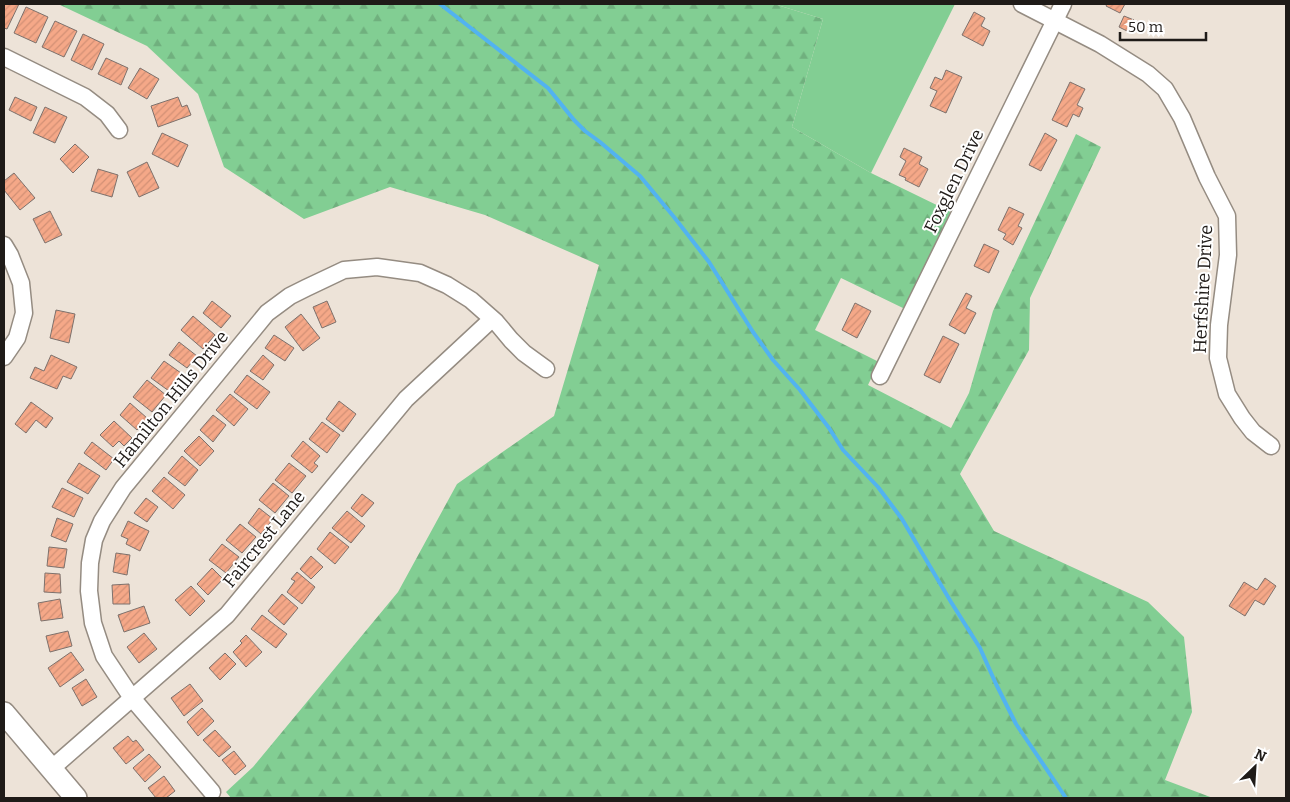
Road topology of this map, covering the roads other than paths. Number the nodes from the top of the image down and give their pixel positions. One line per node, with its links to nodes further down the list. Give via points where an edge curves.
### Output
1 (1022, 4): 3 (street, Herfshire Drive)
2 (1063, 4): 3 (street, Foxglen Drive)
3 (1055, 21): 10 (street, Foxglen Drive); 11 (street, Herfshire Drive, via 1148,74 1165,89 1182,118 1227,216 1228,255 1218,333 1218,358 1225,385 1242,418 1253,432)
4 (4, 57): 5 (street, via 85,96 107,114)
5 (119, 130)
6 (4, 245): 8 (street, via 21,283 24,313 17,338)
7 (492, 319): 9 (street, Hamilton Hills Drive, via 524,353); 12 (street, Faircrest Lane, via 406,399 227,615); 12 (street, Hamilton Hills Drive, via 447,285 420,274 377,267 344,270 290,296 268,313 123,488 94,540 89,591 93,623 104,656)
8 (4, 358)
9 (546, 369)
10 (880, 376)
11 (1272, 446)
12 (132, 698): 14 (street, Faircrest Lane); 15 (street, Hamilton Hills Drive)
13 (4, 713): 14 (main road)
14 (52, 769): 16 (main road)
15 (212, 792)
16 (76, 798)

